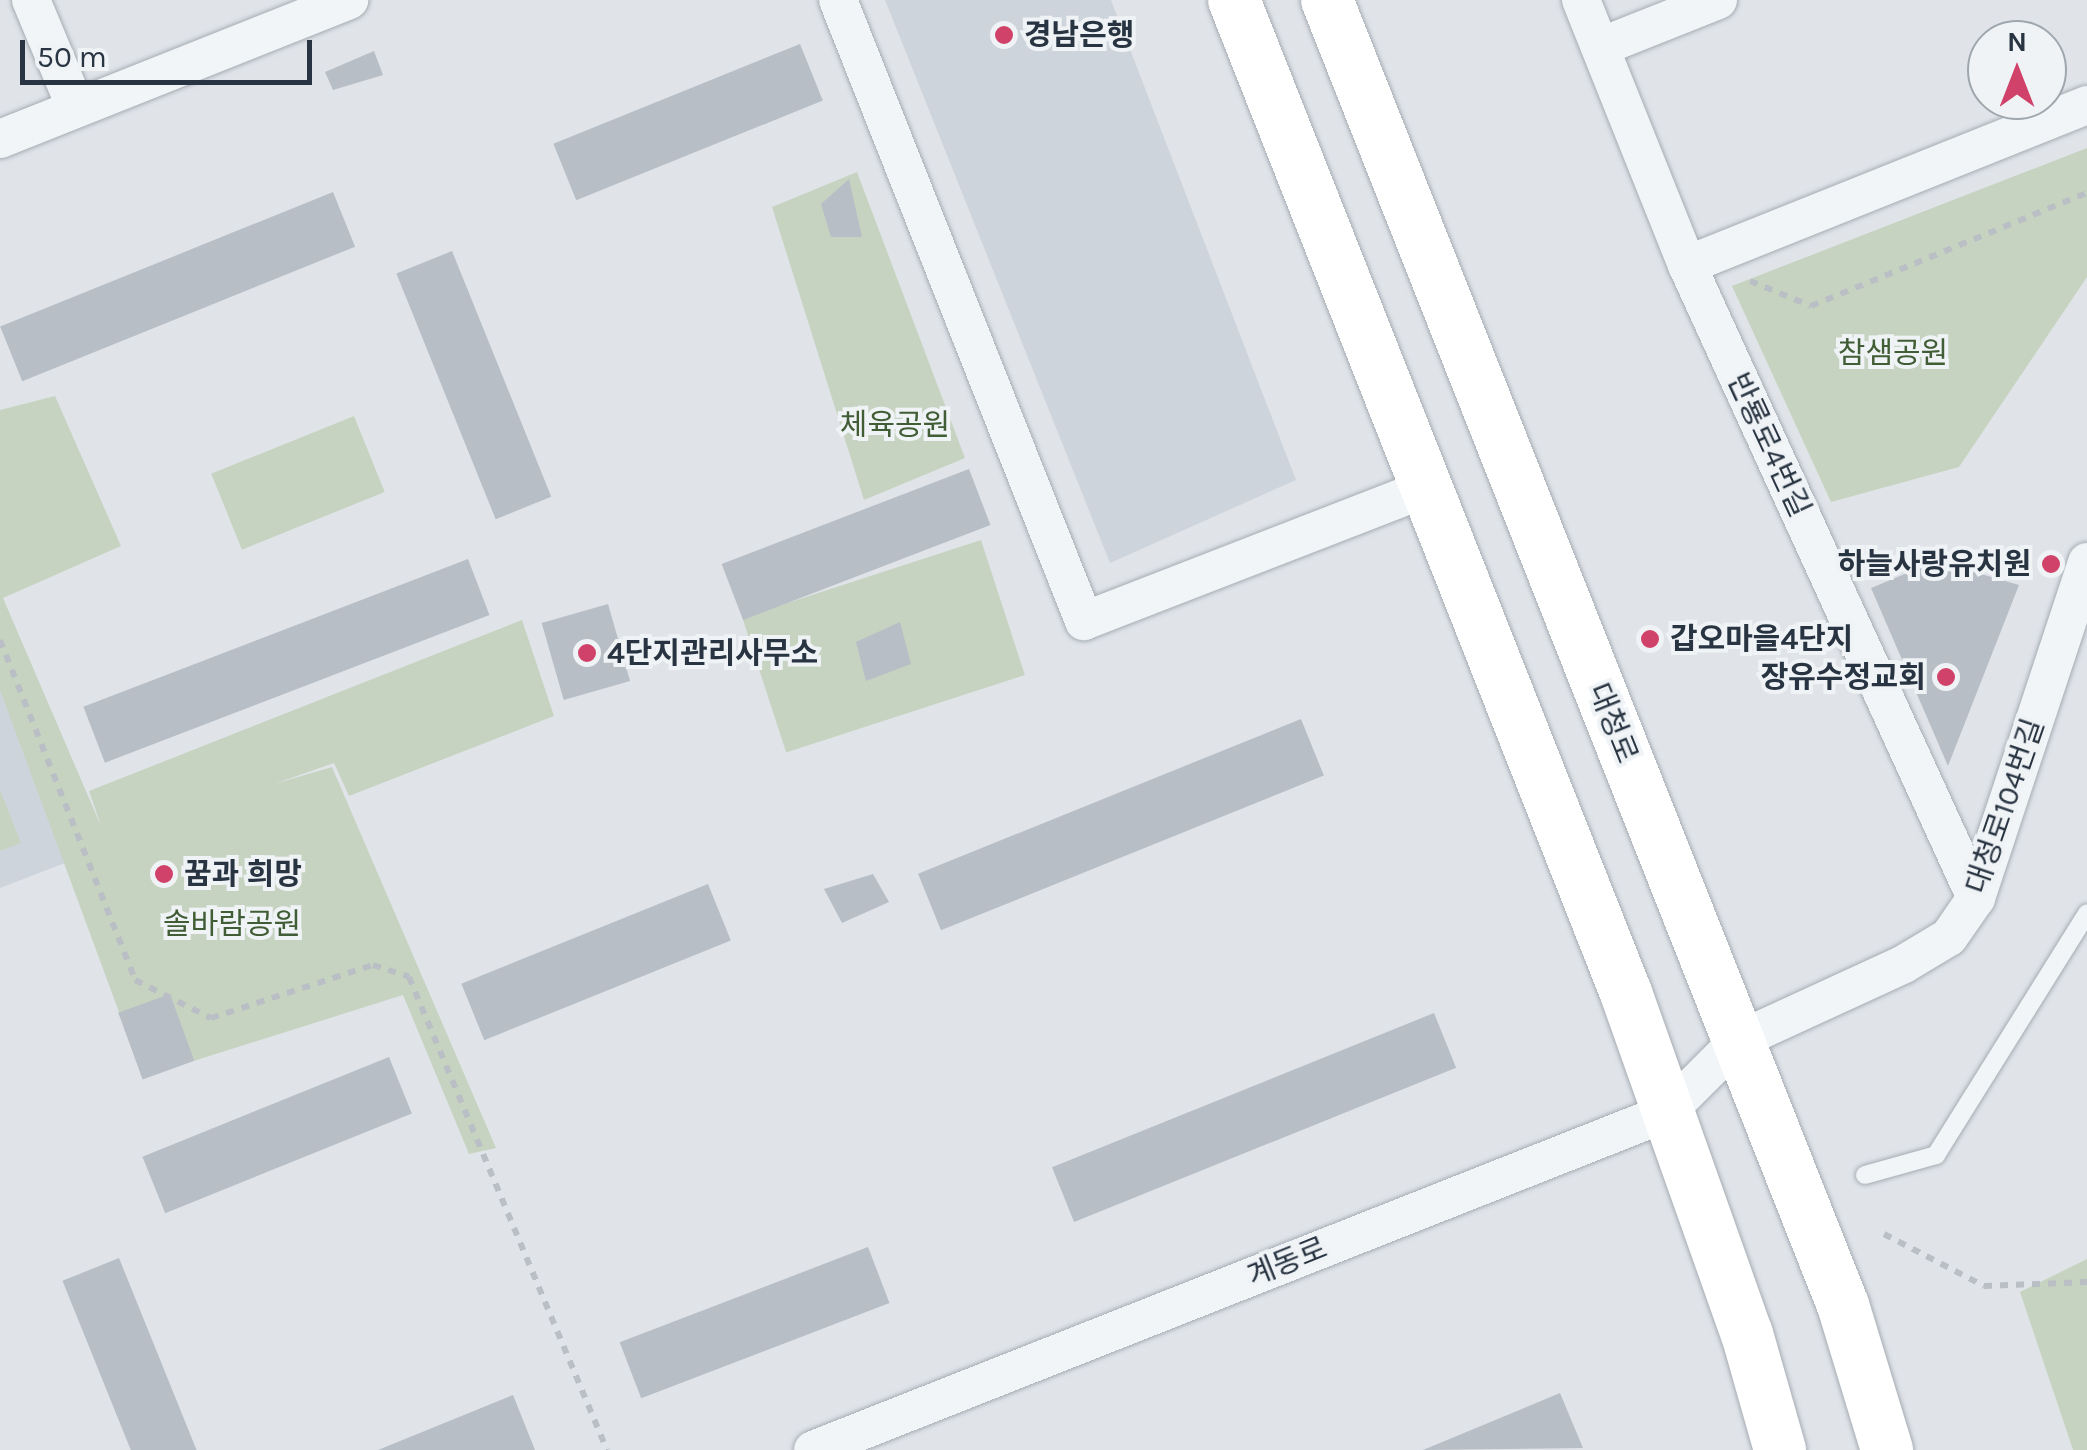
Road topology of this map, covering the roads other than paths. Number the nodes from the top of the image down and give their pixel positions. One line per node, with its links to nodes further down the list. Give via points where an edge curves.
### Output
1 (31, 0): 10 (street)
2 (349, 0): 10 (street)
3 (838, 0): 13 (street, via 1084,621)
4 (1234, 0): 13 (main road)
5 (1327, 0): 17 (main road, 대청로)
6 (1581, 0): 8 (street, 반룡로4번길)
7 (1718, 0): 8 (street)
8 (1600, 47): 12 (street, 반룡로4번길)
9 (2087, 105): 12 (street)
10 (76, 108): 11 (street)
11 (0, 139)
12 (1688, 265): 15 (street, 반룡로4번길)
13 (1429, 487): 18 (main road)
14 (2087, 562): 15 (street, 대청로104번길)
15 (1976, 898): 17 (street, 대청로104번길, via 1949,938)
16 (2087, 913): 19 (lane, via 1936,1155)
17 (1739, 1040): 18 (street, 계동로); 22 (main road, 대청로, via 1843,1305)
18 (1666, 1112): 20 (street, 계동로); 21 (main road, via 1747,1334)
19 (1865, 1176)
20 (812, 1450)
21 (1780, 1450)
22 (1887, 1450)

